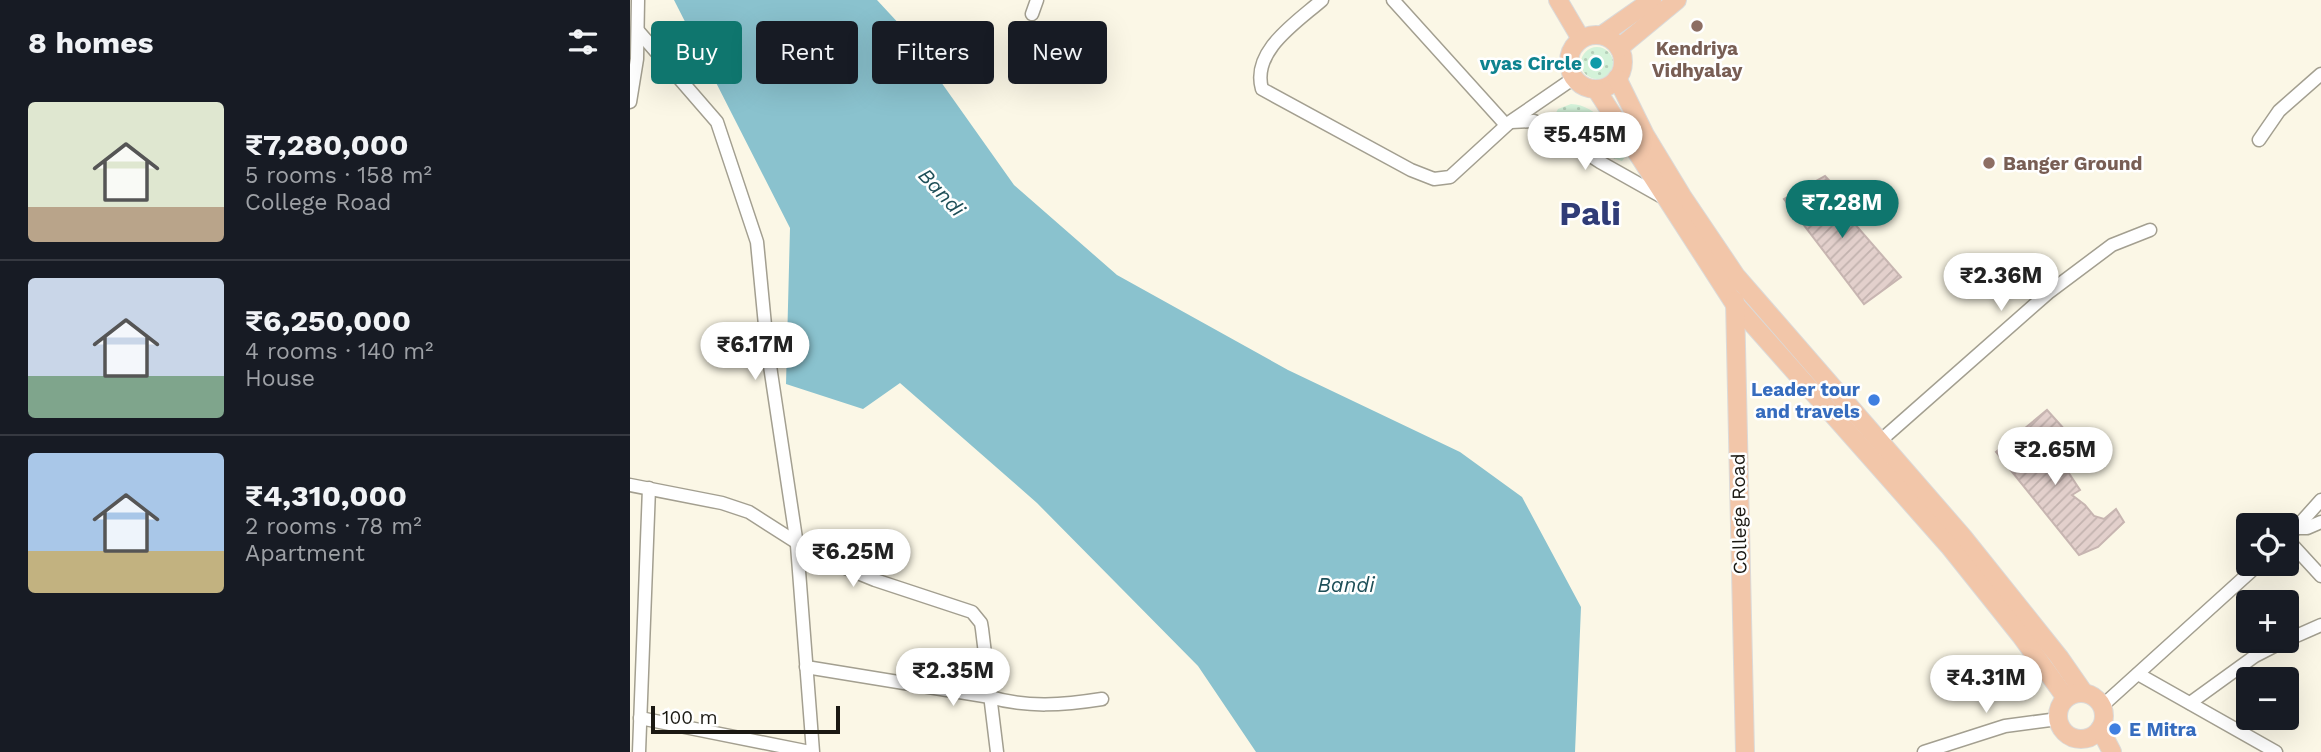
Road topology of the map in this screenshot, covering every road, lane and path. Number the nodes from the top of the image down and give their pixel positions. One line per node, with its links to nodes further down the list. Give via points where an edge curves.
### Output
1 (638, 0): 9 (street)
2 (1037, 0): 8 (street)
3 (1321, 0): 18 (street, via 1268,52 1258,75 1262,89 1434,179 1450,177)
4 (1393, 0): 18 (street)
5 (1558, 0): 11 (main road)
6 (1652, 0): 10 (main road)
7 (1676, 0): 12 (main road)
8 (1032, 15)
9 (639, 32): 17 (street); 31 (street, via 717,122 752,227)
10 (1602, 35): 11 (main road); 12 (main road)
11 (1581, 39): 14 (main road, via 1569,57)
12 (1619, 48): 15 (main road, via 1623,63)
13 (2321, 74): 19 (street, via 2279,111)
14 (1574, 78): 16 (main road); 18 (street)
15 (1617, 78): 16 (main road); 22 (main road, via 1645,135)
16 (1596, 89): 20 (main road)
17 (630, 102)
18 (1508, 123): 20 (street, via 1534,121)
19 (2259, 140)
20 (1667, 199): 23 (main road)
21 (2150, 230): 24 (street, via 2112,245 2048,293)
22 (1737, 276): 23 (main road, College Road); 24 (main road)
23 (1734, 303): 42 (main road, via 1950,547); 52 (main road, College Road)
24 (1880, 441): 40 (main road, via 1989,569)
25 (630, 485): 26 (street)
26 (649, 488): 31 (street, via 748,512); 46 (street)
27 (2321, 500): 29 (street)
28 (2321, 522): 30 (street)
29 (2299, 527)
30 (2299, 528)
31 (797, 545): 38 (street); 41 (street, via 876,580 972,612 982,629)
32 (2299, 551): 34 (street)
33 (2246, 576): 39 (street)
34 (2321, 576)
35 (2321, 625): 36 (street)
36 (2299, 635)
37 (2261, 653): 44 (street)
38 (806, 667): 41 (street); 50 (street)
39 (2138, 674): 44 (street); 45 (street)
40 (2084, 693): 42 (main road); 45 (main road)
41 (990, 697): 43 (street, via 1029,705); 51 (street)
42 (2066, 698): 47 (main road)
43 (1102, 699)
44 (2190, 704): 55 (street)
45 (2102, 706): 48 (main road, via 2103,722)
46 (640, 718): 49 (street); 50 (street)
47 (2058, 719): 48 (main road, via 2072,737); 53 (street, via 2005,726)
48 (2094, 739): 54 (main road)
49 (639, 752)
50 (811, 752)
51 (997, 752)
52 (1745, 752)
53 (1924, 752)
54 (2112, 752)
55 (2276, 752)

